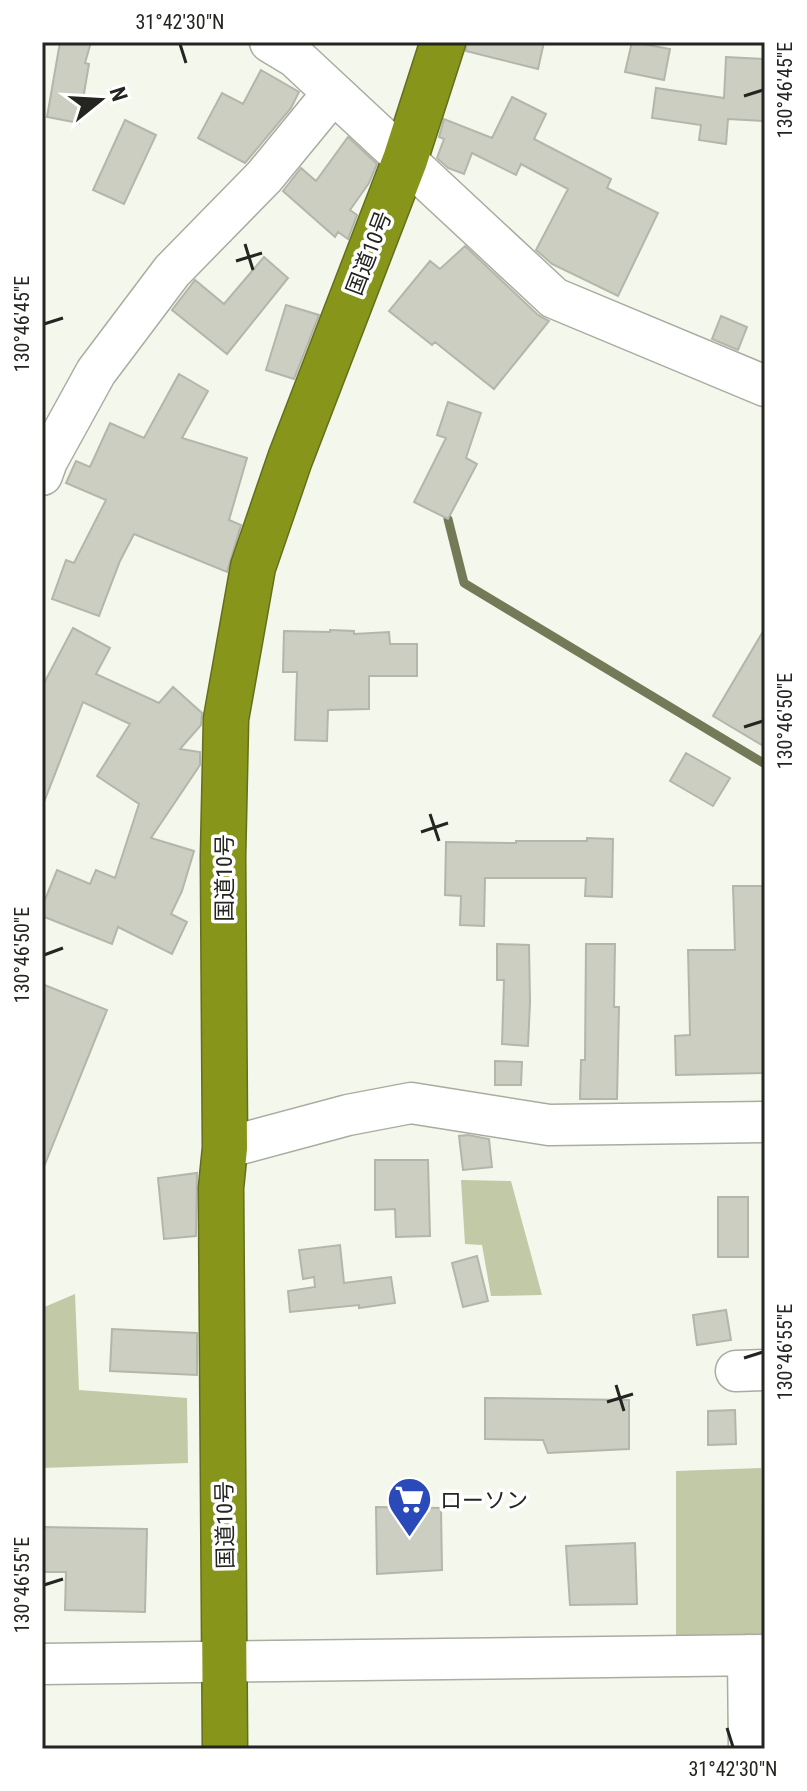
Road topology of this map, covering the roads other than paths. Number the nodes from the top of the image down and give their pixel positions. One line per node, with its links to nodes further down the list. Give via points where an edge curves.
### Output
1 (270, 42): 3 (street, via 295,57)
2 (443, 42): 4 (highway, 国道10号)
3 (333, 93): 4 (street); 6 (street, via 264,177 172,271 96,372)
4 (405, 160): 5 (street, via 554,298); 8 (highway, 国道10号, via 290,459 253,567 243,621 226,719)
5 (765, 386)
6 (42, 475)
7 (765, 1122): 8 (street, via 549,1125 411,1103)
8 (225, 1148): 10 (highway, 国道10号, via 221,1202)
9 (757, 1655): 10 (street); 13 (street)
10 (226, 1661): 11 (street); 12 (highway, 国道10号)
11 (42, 1664)
12 (225, 1749)
13 (749, 1749)

